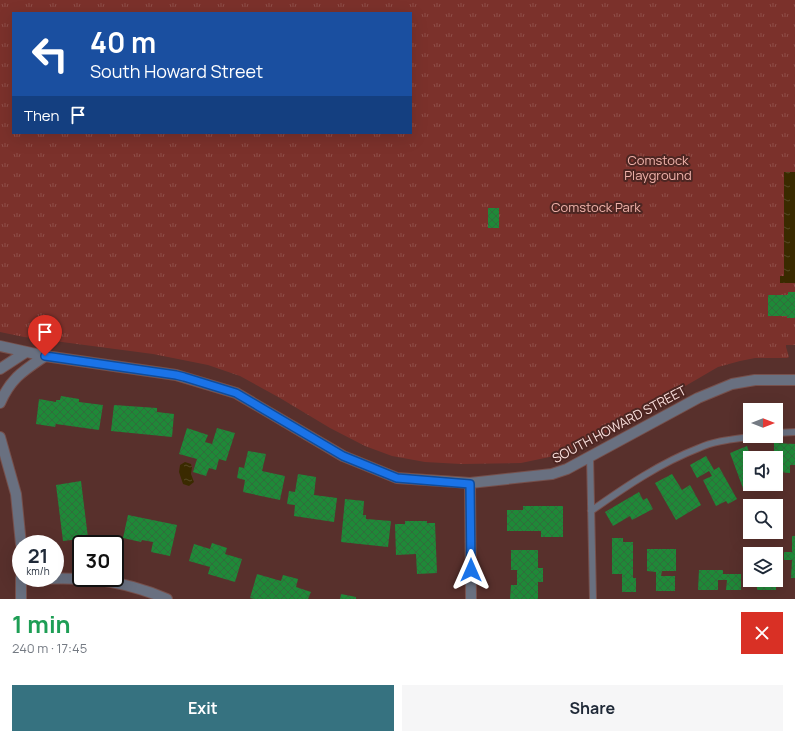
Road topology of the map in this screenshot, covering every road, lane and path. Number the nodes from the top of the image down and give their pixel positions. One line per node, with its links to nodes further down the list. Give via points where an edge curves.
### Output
1 (0, 346): 2 (street, SOUTH HOWARD STREET)
2 (26, 352): 3 (street, SOUTH HOWARD STREET); 4 (street)
3 (45, 356): 6 (street, via 12,380); 12 (street, SOUTH HOWARD STREET, via 184,377 236,393 343,456 397,478)
4 (0, 369)
5 (795, 380): 11 (street, SOUTH HOWARD STREET, via 755,380 732,384 698,398)
6 (0, 403)
7 (795, 432): 8 (lane)
8 (783, 433)
9 (0, 437): 14 (street, via 16,494)
10 (743, 438): 13 (lane, via 700,447 668,462)
11 (590, 456): 12 (street, SOUTH HOWARD STREET, via 552,474); 13 (lane)
12 (470, 484): 19 (street)
13 (591, 511): 20 (lane)
14 (20, 535)
15 (64, 579): 18 (street, via 100,580)
16 (21, 587): 17 (street)
17 (21, 599)
18 (167, 599)
19 (471, 599)
20 (593, 599)

